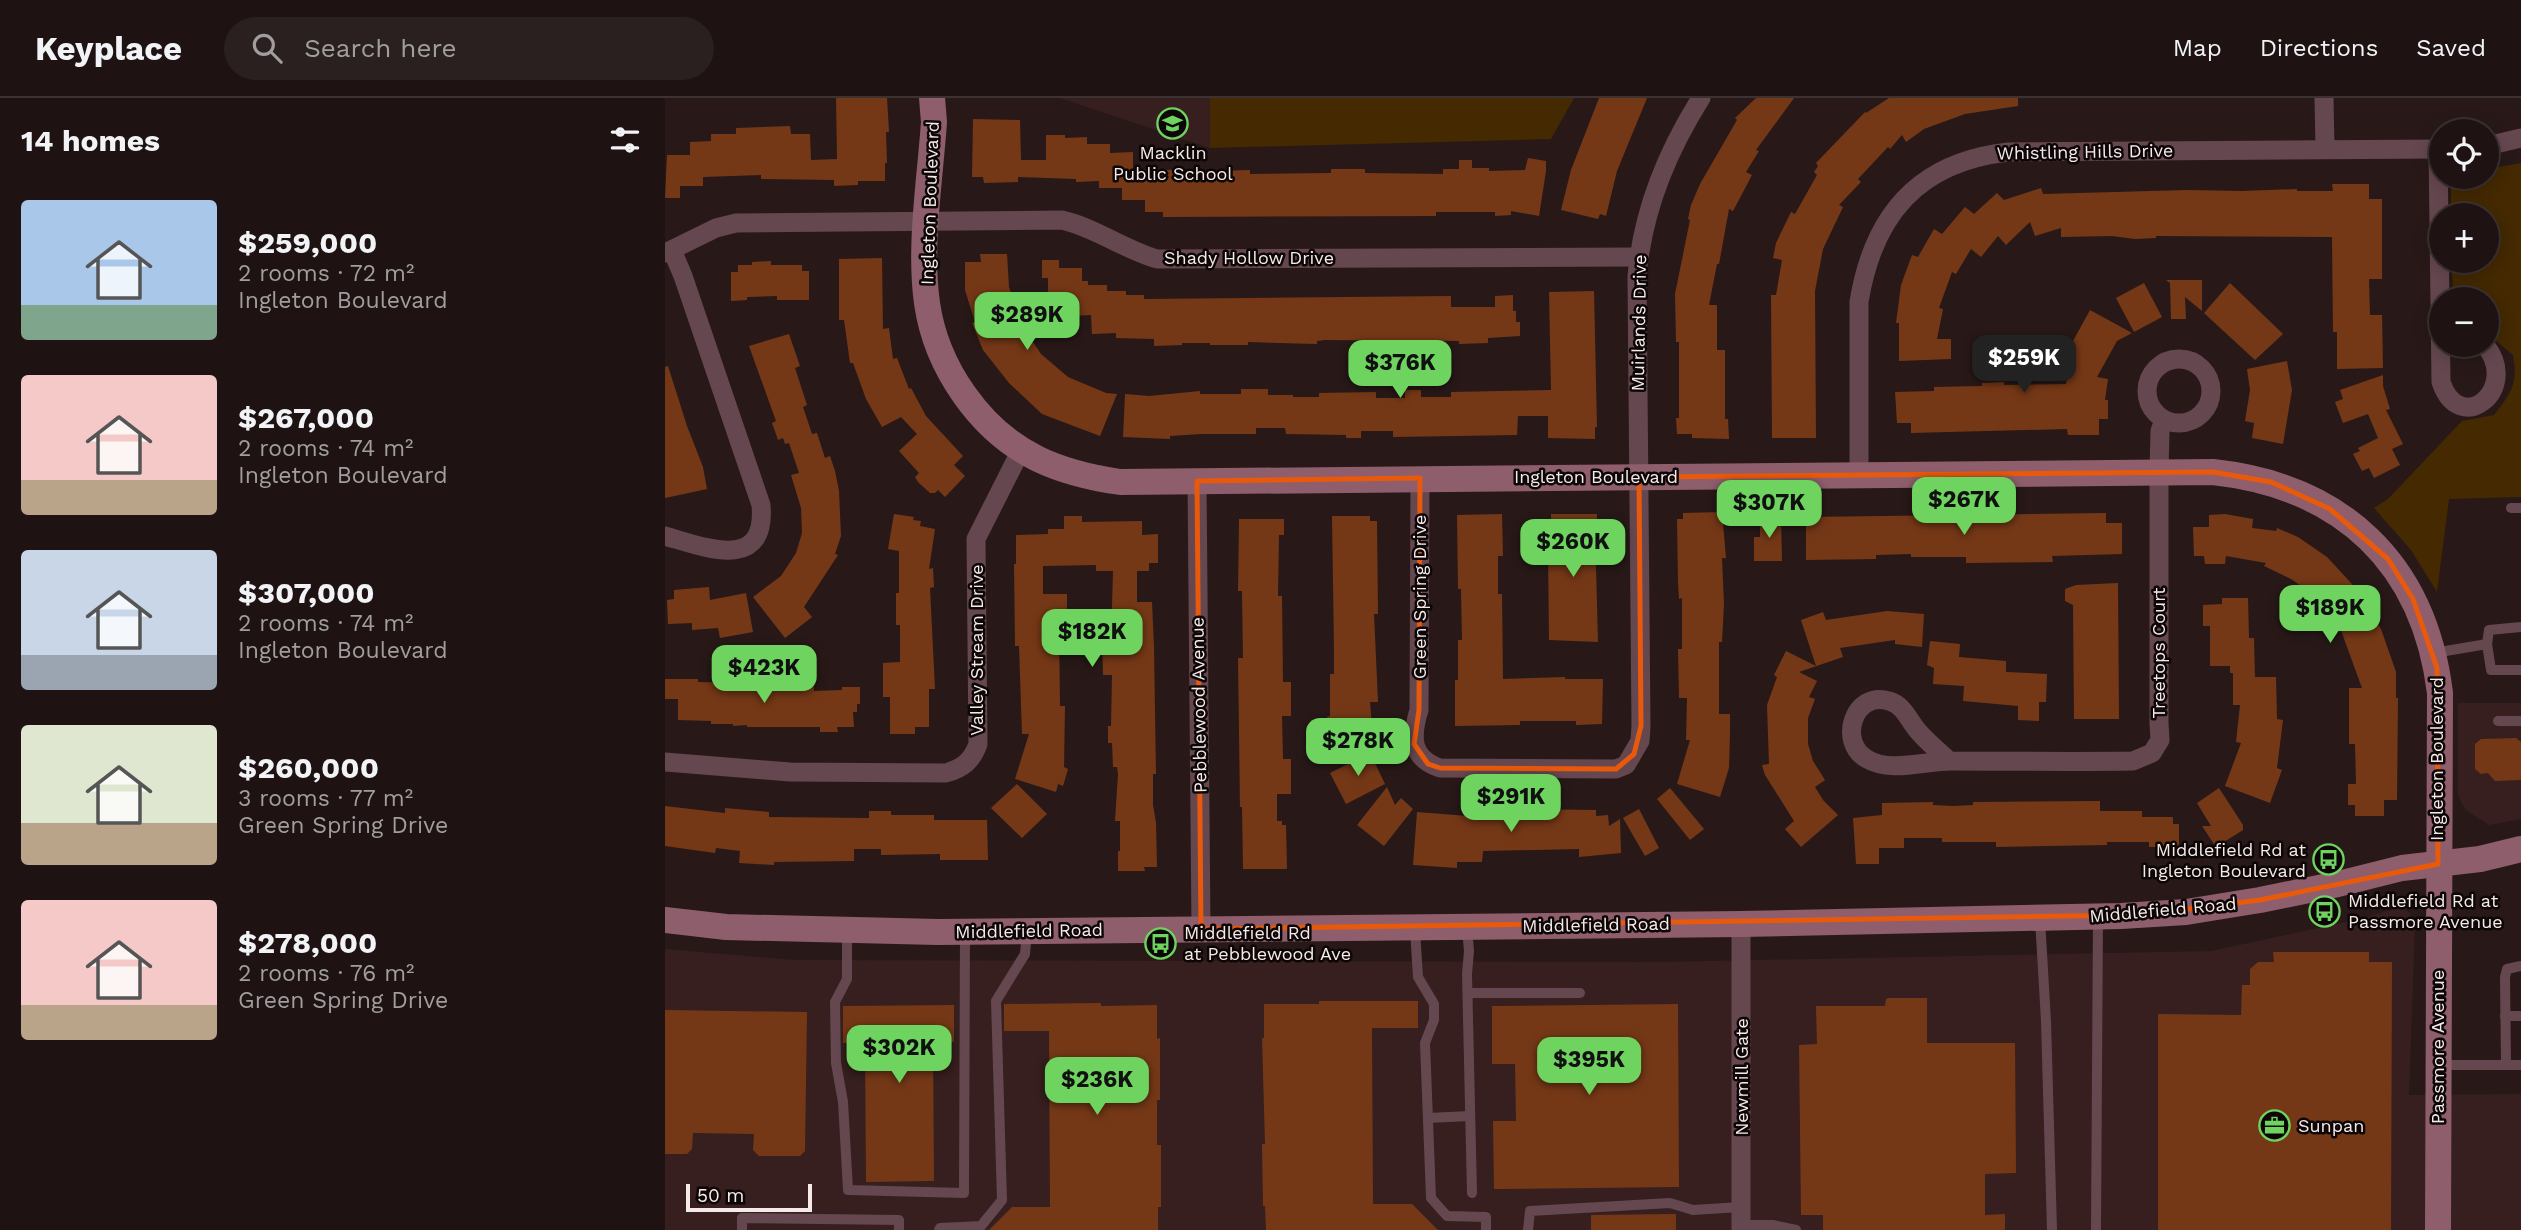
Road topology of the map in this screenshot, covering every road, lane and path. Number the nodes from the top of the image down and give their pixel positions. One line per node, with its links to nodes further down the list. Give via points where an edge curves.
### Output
1 (932, 98): 9 (street, Ingleton Boulevard)
2 (1701, 98): 11 (street, Muirlands Drive, via 1660,175)
3 (2325, 98): 6 (street)
4 (2521, 138): 5 (street)
5 (2499, 143)
6 (2325, 148): 7 (street, Whistling Hills Drive); 18 (street, Whistling Hills Drive, via 2008,152 1957,163 1929,178 1895,208 1880,230 1863,275 1859,302)
7 (2429, 149)
8 (2440, 189): 12 (street)
9 (927, 221): 10 (street, Shady Hollow Drive, via 736,223); 11 (street, Shady Hollow Drive, via 1062,220 1157,259); 16 (street, Ingleton Boulevard, via 927,302 943,357 984,419)
10 (668, 252): 22 (street, via 683,275 762,518 752,542 734,551)
11 (1638, 257): 19 (street, Muirlands Drive)
12 (2440, 287)
13 (2441, 357): 14 (street, via 2444,391 2466,407 2495,399 2503,378)
14 (2496, 357)
15 (2164, 420): 17 (street, Treetops Court)
16 (1021, 450): 21 (street, Ingleton Boulevard, via 1087,477 1120,482); 30 (street, Valley Stream Drive, via 976,539 978,744 973,758 946,773 790,772)
17 (2159, 472): 18 (street, Ingleton Boulevard); 25 (street, Ingleton Boulevard, via 2247,477 2288,488 2330,509 2369,539 2405,581); 29 (street, Treetops Court, via 2160,740 2151,753 2133,761)
18 (1860, 476): 19 (street, Ingleton Boulevard)
19 (1639, 477): 20 (street, Ingleton Boulevard); 20 (street, Green Spring Drive, via 1640,741 1626,765 1608,769 1440,768 1428,764 1419,753 1414,726 1419,710)
20 (1420, 478): 21 (street, Ingleton Boulevard)
21 (1197, 481): 40 (street, Pebblewood Avenue)
22 (665, 536)
23 (2521, 626): 24 (lane, via 2489,630)
24 (2487, 644): 25 (lane); 26 (lane, via 2491,670)
25 (2433, 653): 32 (street, Ingleton Boulevard, via 2440,693)
26 (2521, 670)
27 (2498, 721): 28 (lane)
28 (2521, 721)
29 (1949, 761): 29 (street, Treetops Court, via 1890,701 1875,700 1854,716 1851,743 1865,759 1891,765)
30 (665, 762)
31 (2521, 849): 32 (street, Middlefield Road)
32 (2438, 864): 34 (street, Middlefield Road, via 2239,904); 48 (street, Passmore Avenue)
33 (2040, 917): 34 (street, Middlefield Road); 36 (street, Middlefield Road); 61 (lane)
34 (2098, 917): 62 (lane)
35 (665, 920): 39 (street, Middlefield Road, via 726,927)
36 (1741, 924): 38 (street, Middlefield Road); 54 (street, Newmill Gate)
37 (1415, 927): 38 (street, Middlefield Road); 40 (street, Middlefield Road); 52 (lane, via 1418,977 1434,1004 1434,1020 1425,1043)
38 (1467, 927): 44 (lane)
39 (847, 929): 41 (street, Middlefield Road); 41 (lane, via 847,979 835,1002 848,1190 964,1193)
40 (1201, 929): 42 (street, Middlefield Road)
41 (965, 931): 42 (street, Middlefield Road)
42 (1027, 931): 57 (lane, via 1025,954 996,1001 1002,1200 981,1226)
43 (2521, 966): 46 (lane, via 2507,969)
44 (1469, 993): 45 (lane); 51 (lane)
45 (1580, 993)
46 (2505, 1016): 47 (lane); 49 (lane)
47 (2521, 1016)
48 (2438, 1065): 49 (lane); 63 (street, Passmore Avenue)
49 (2506, 1065): 50 (lane)
50 (2521, 1065)
51 (1470, 1116): 52 (lane); 53 (lane)
52 (1428, 1118): 58 (lane, via 1431,1198 1447,1216 1486,1217)
53 (1472, 1193)
54 (1741, 1221): 59 (lane, via 1669,1203 1530,1211); 60 (lane)
55 (742, 1230): 56 (lane, via 742,1217 899,1220)
56 (899, 1230)
57 (939, 1230)
58 (1486, 1230)
59 (1528, 1230)
60 (1796, 1230)
61 (2052, 1230)
62 (2096, 1230)
63 (2438, 1230)

